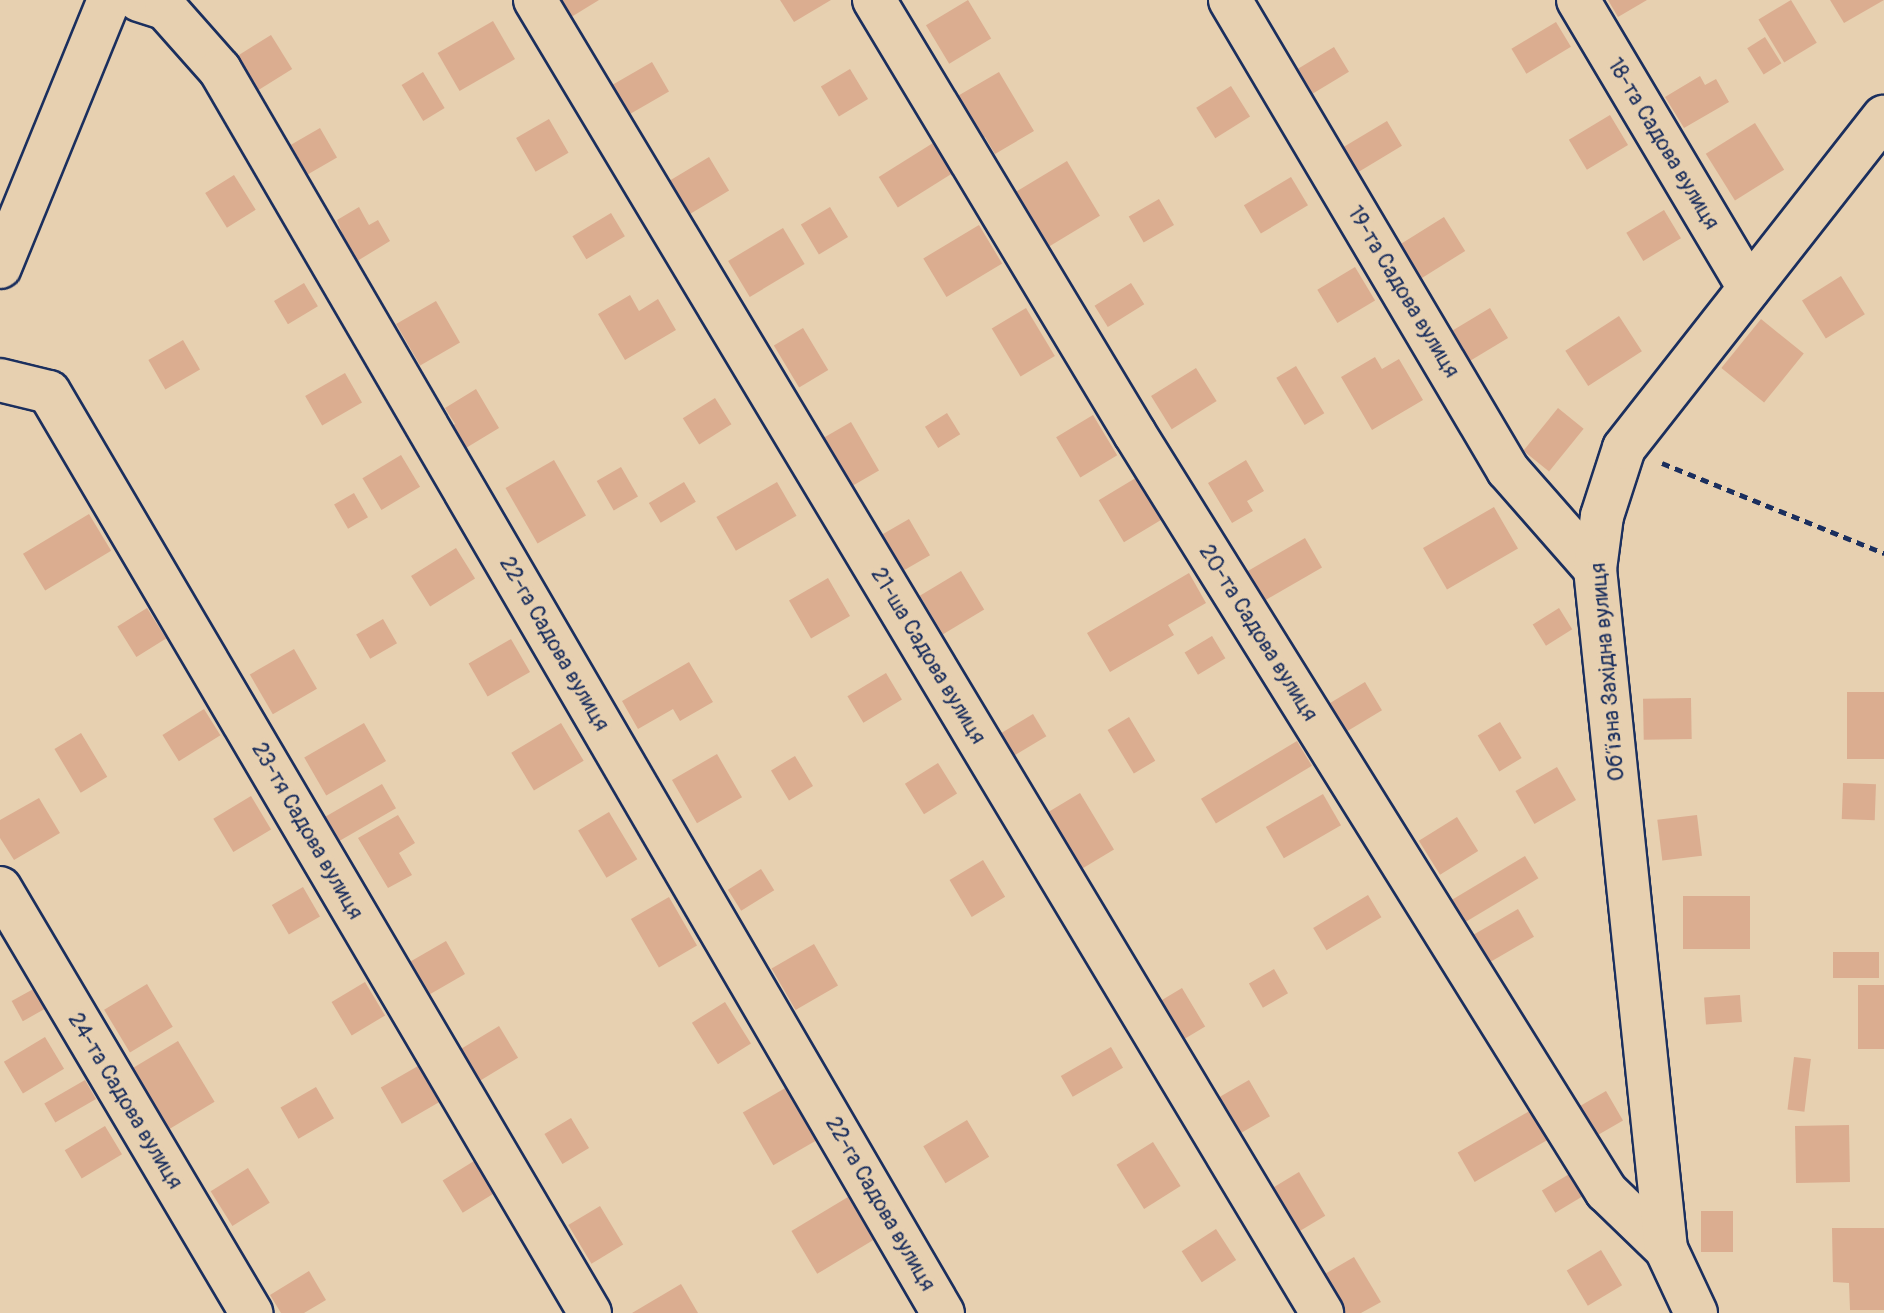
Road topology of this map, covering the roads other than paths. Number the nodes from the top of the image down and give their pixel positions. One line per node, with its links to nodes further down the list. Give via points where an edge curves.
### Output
1 (109, 0): 8 (street)
2 (139, 0): 16 (street, 22-га Садова вулиця, via 166,9 220,70)
3 (535, 0): 17 (street, 21-ша Садова вулиця)
4 (874, 0): 13 (street, 20-та Садова вулиця, via 1135,434 1606,1191)
5 (1230, 0): 11 (street, 19-та Садова вулиця, via 1508,470)
6 (1578, 0): 9 (street, 18-та Садова вулиця)
7 (1884, 117): 9 (street, Обʼїзна Західна вулиця)
8 (0, 267)
9 (1749, 288): 11 (street, Обʼїзна Західна вулиця, via 1624,448 1602,516)
10 (0, 380): 15 (street, 23-тя Садова вулиця, via 49,392)
11 (1595, 569): 13 (street, Обʼїзна Західна вулиця)
12 (0, 888): 14 (street, 24-та Садова вулиця)
13 (1666, 1249): 18 (street, Обʼїзна Західна вулиця)
14 (251, 1313)
15 (590, 1313)
16 (943, 1313)
17 (1322, 1313)
18 (1696, 1313)

